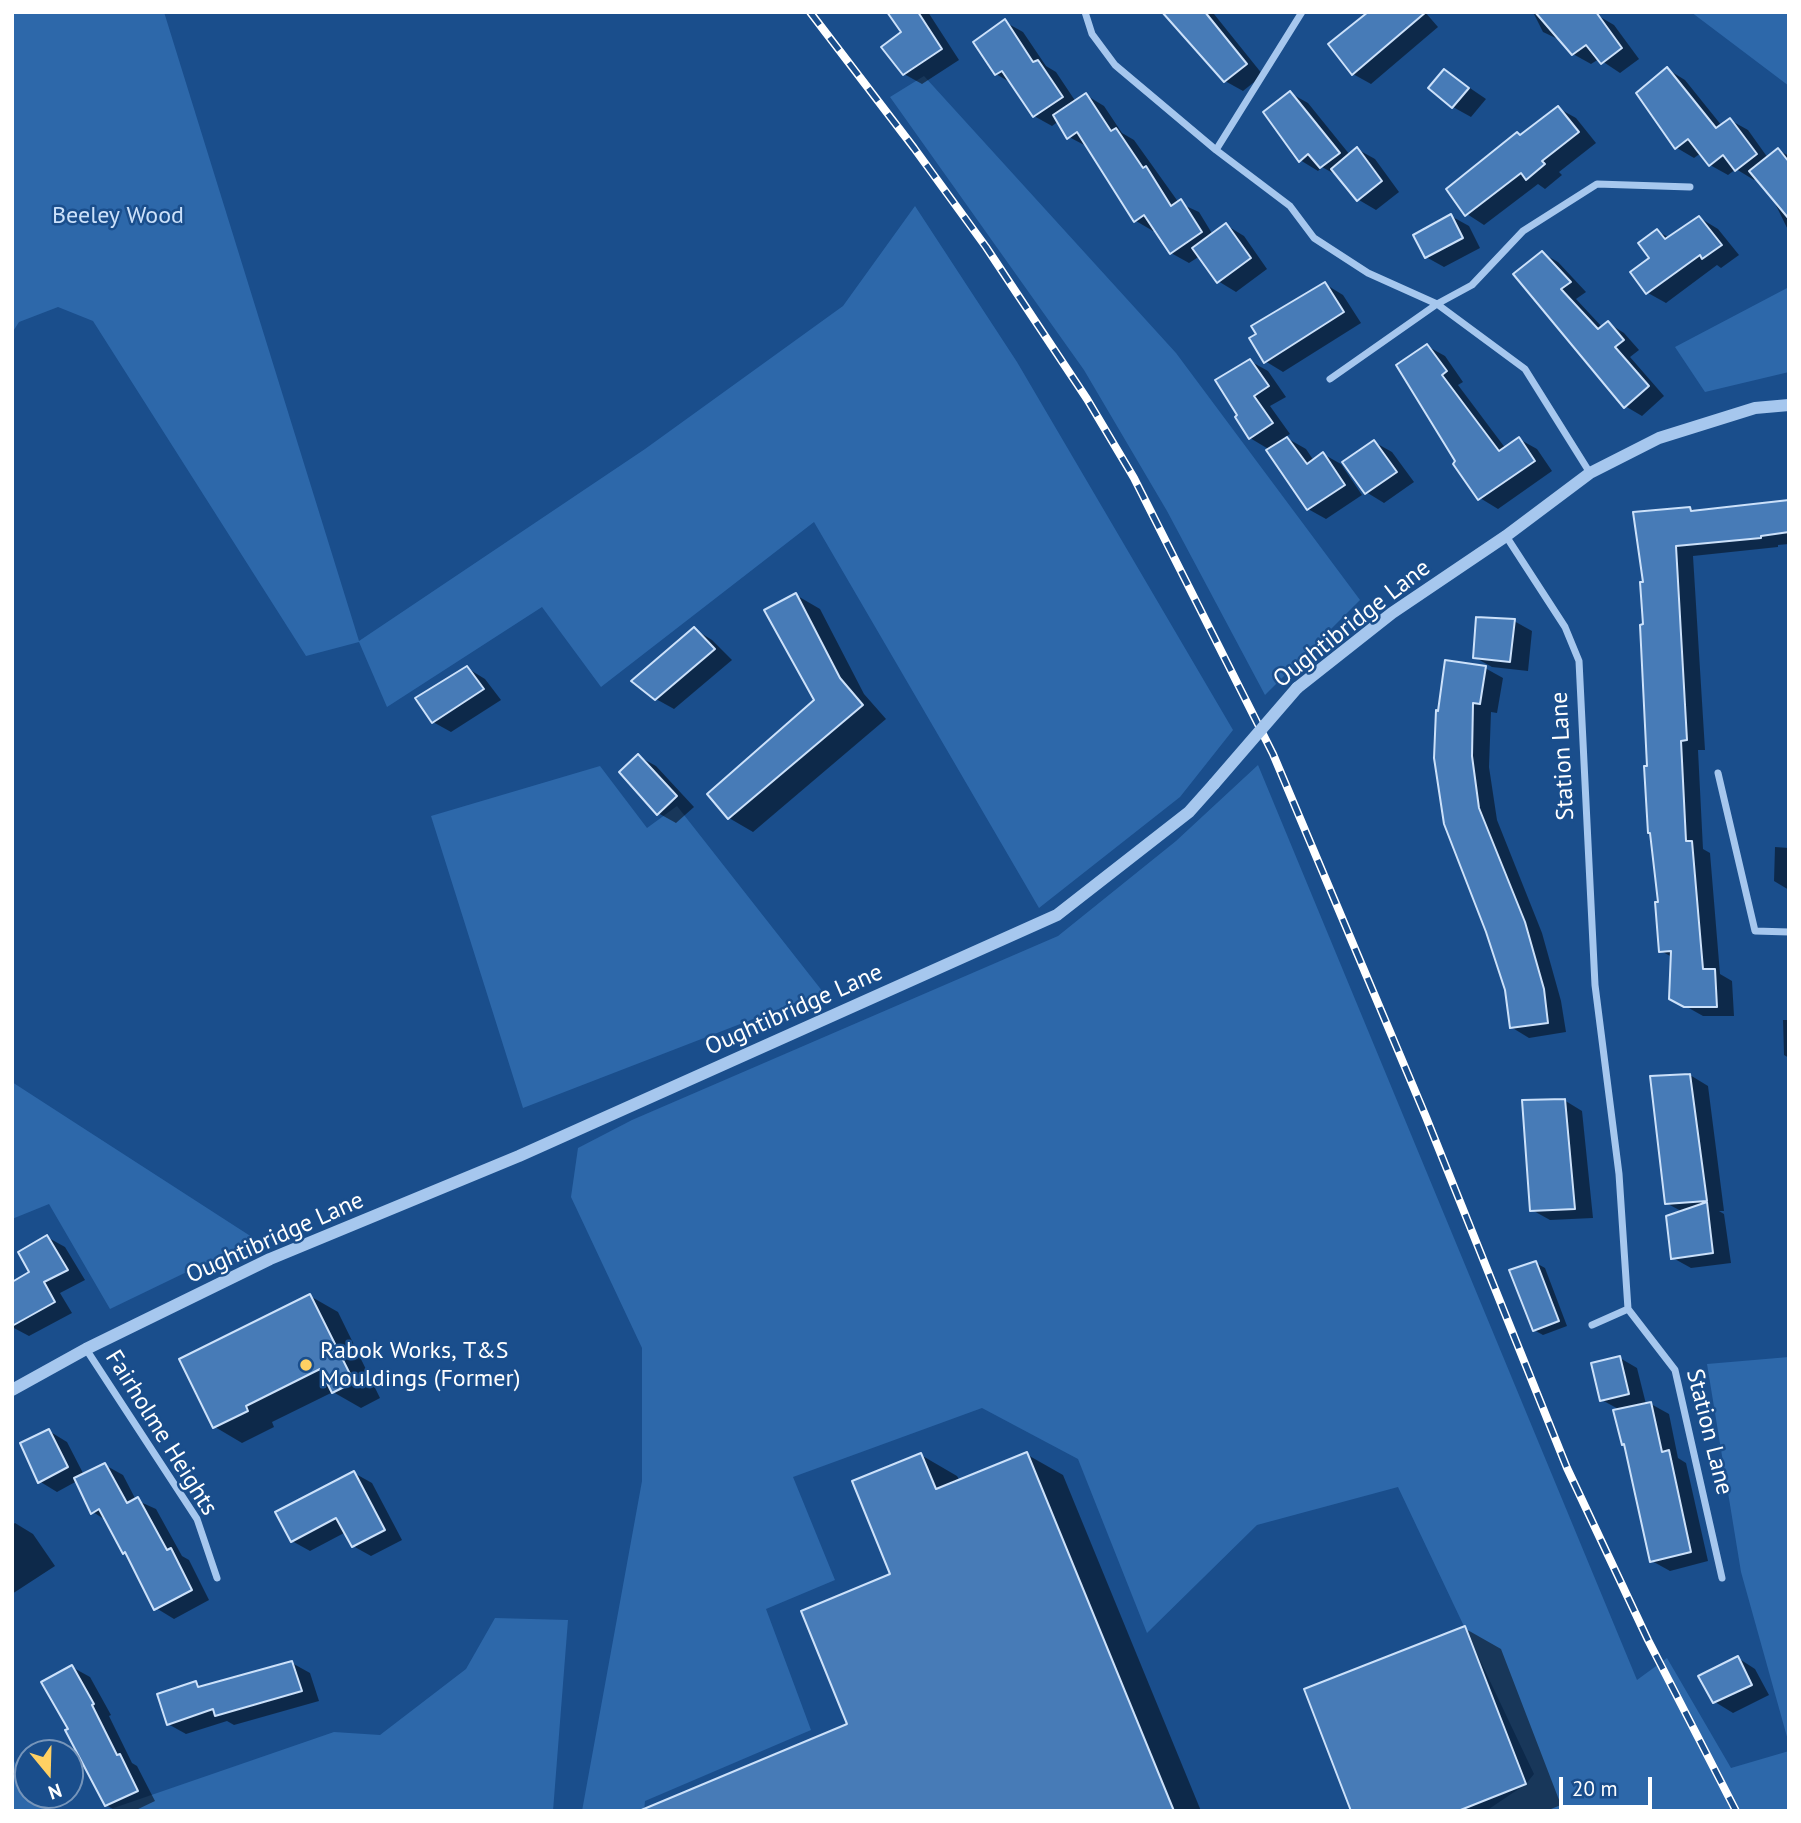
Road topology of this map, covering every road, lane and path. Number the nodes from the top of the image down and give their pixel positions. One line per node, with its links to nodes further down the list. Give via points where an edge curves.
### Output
1 (1085, 12): 3 (street, via 1092,34 1115,65)
2 (1301, 12): 3 (street)
3 (1216, 150): 5 (street, via 1290,206 1314,238 1368,273)
4 (1690, 187): 5 (street, via 1597,184 1523,231 1472,285)
5 (1437, 304): 6 (street); 8 (street, via 1525,369)
6 (1330, 379)
7 (1789, 405): 8 (street, via 1755,408 1659,438)
8 (1590, 473): 9 (street)
9 (1506, 536): 12 (street, Station Lane, via 1565,626 1579,661 1595,985 1619,1174); 14 (street, Oughtibridge Lane, bridge, via 1392,613 1297,688 1189,812 1057,915 519,1156 270,1259)
10 (1717, 773): 11 (street, via 1755,931)
11 (1789, 932)
12 (1628, 1309): 13 (street); 17 (street, Station Lane, via 1675,1370)
13 (1592, 1325)
14 (86, 1349): 15 (street, Oughtibridge Lane); 16 (street, Fairholme Heights, via 197,1519)
15 (12, 1390)
16 (217, 1578)
17 (1722, 1578)

